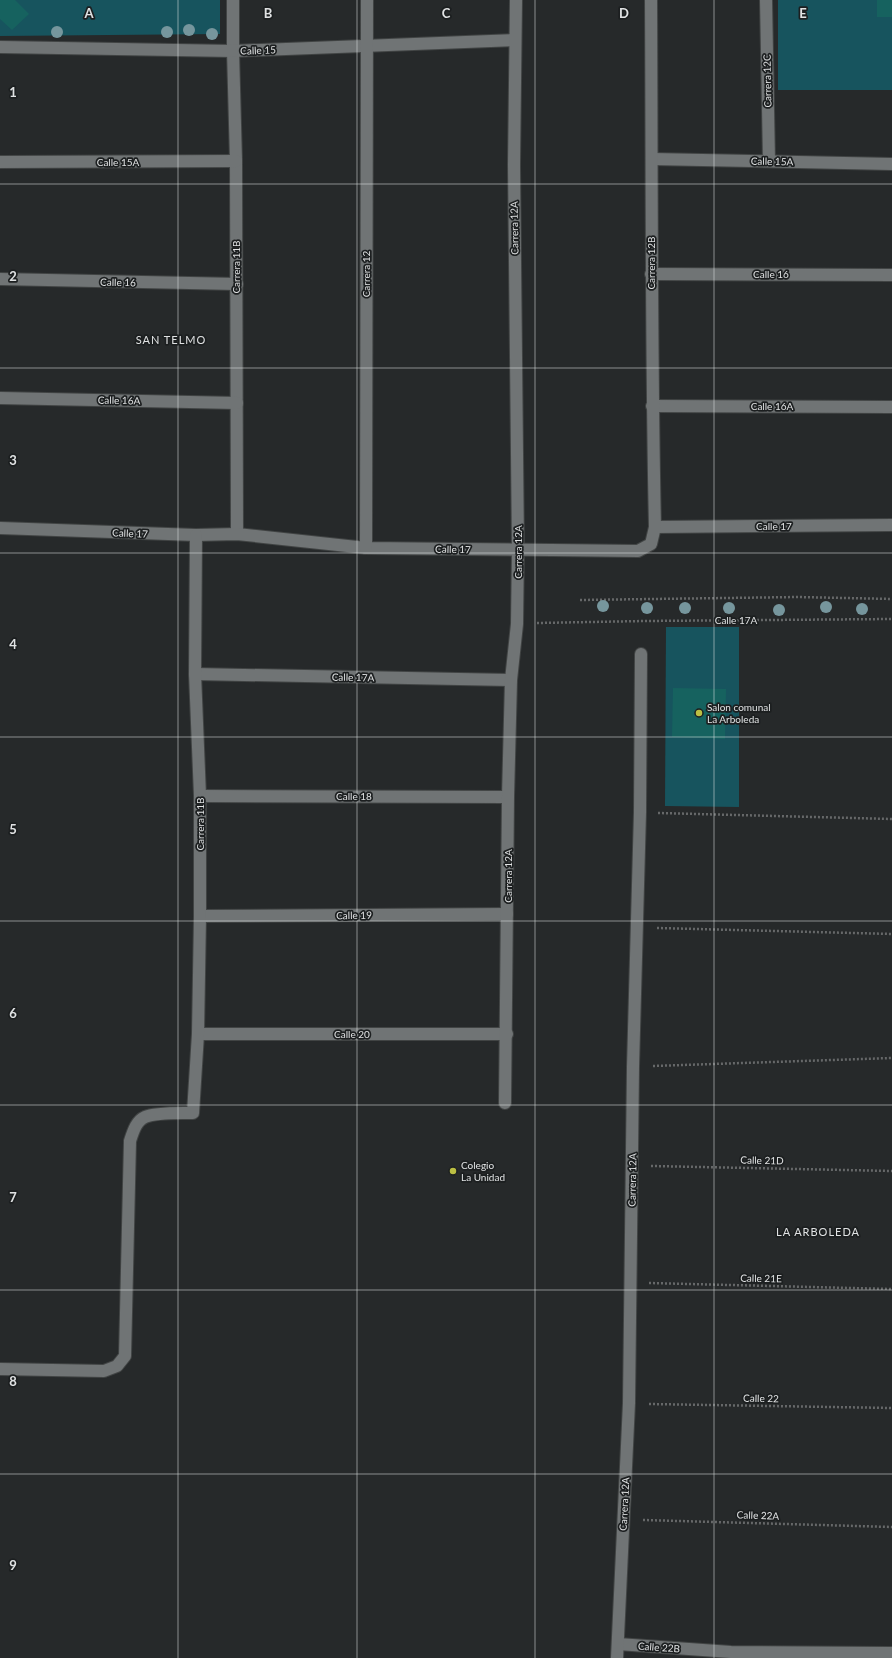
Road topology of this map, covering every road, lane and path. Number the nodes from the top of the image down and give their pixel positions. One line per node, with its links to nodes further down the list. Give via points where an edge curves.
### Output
1 (233, 0): 9 (street, Carrera 11B)
2 (366, 0): 8 (street, Carrera 12)
3 (516, 0): 6 (street, Carrera 12A)
4 (651, 0): 10 (street, Carrera 12B)
5 (766, 0): 12 (street, Carrera 12C)
6 (515, 40): 8 (street, Calle 15); 29 (street, Carrera 12A)
7 (0, 47): 9 (street, Calle 15)
8 (367, 47): 9 (street, Calle 15); 28 (street, Carrera 12)
9 (232, 51): 11 (street, Carrera 11B)
10 (652, 159): 12 (street, Calle 15A); 15 (street, Carrera 12B)
11 (236, 161): 13 (street, Calle 15A); 18 (street, Carrera 11B)
12 (769, 161): 14 (street, Calle 15A)
13 (0, 162)
14 (892, 164)
15 (651, 274): 16 (street, Calle 16); 21 (street, Carrera 12B)
16 (892, 275)
17 (0, 280): 18 (street, Calle 16)
18 (236, 284): 20 (street, Carrera 11B)
19 (0, 398): 20 (street, Calle 16A)
20 (237, 403): 26 (street, Carrera 11B)
21 (652, 406): 22 (street, Calle 16A); 24 (street, Carrera 12B)
22 (892, 406)
23 (892, 525): 24 (street, Calle 17)
24 (655, 527): 29 (street, Calle 17, via 651,544 638,551)
25 (0, 528): 27 (street, Calle 17)
26 (237, 534): 27 (street, Calle 17); 28 (street, Calle 17)
27 (196, 536): 35 (street, Carrera 11B)
28 (366, 548): 29 (street, Calle 17)
29 (518, 549): 33 (street, Carrera 12A)
30 (892, 599): 31 (path, via 798,597)
31 (580, 600)
32 (892, 619): 33 (path, Calle 17A)
33 (517, 624): 36 (street, Carrera 12A)
34 (641, 654): 39 (street, Carrera 12A)
35 (195, 674): 36 (street, Calle 17A); 37 (street, Carrera 11B)
36 (511, 680): 38 (street, Carrera 12A)
37 (200, 796): 38 (street, Calle 18); 42 (street, Carrera 11B)
38 (508, 797): 41 (street, Carrera 12A)
39 (640, 812): 40 (path); 43 (street, Carrera 12A)
40 (892, 819)
41 (507, 914): 42 (street, Calle 19); 46 (street, Carrera 12A)
42 (200, 916): 45 (street, Carrera 11B)
43 (637, 927): 44 (path); 48 (street, Carrera 12A)
44 (892, 934)
45 (198, 1034): 46 (street, Calle 20); 54 (street, Carrera 11B, via 193,1113 144,1117 134,1129 130,1141 125,1356 117,1366 104,1371)
46 (507, 1034): 49 (street, Carrera 12A)
47 (892, 1058): 48 (path)
48 (633, 1067): 50 (street, Carrera 12A)
49 (505, 1103)
50 (633, 1165): 51 (path, Calle 21D); 52 (street, Carrera 12A)
51 (892, 1171)
52 (630, 1282): 53 (path, Calle 21E); 55 (street, Carrera 12A)
53 (892, 1289)
54 (0, 1369)
55 (629, 1403): 56 (path, Calle 22); 57 (street, Carrera 12A)
56 (892, 1408)
57 (624, 1519): 58 (path, Calle 22A); 59 (street, Carrera 12A)
58 (892, 1527)
59 (618, 1644): 60 (street, Calle 22B, via 731,1652); 61 (street, Carrera 12A)
60 (892, 1653)
61 (617, 1658)

